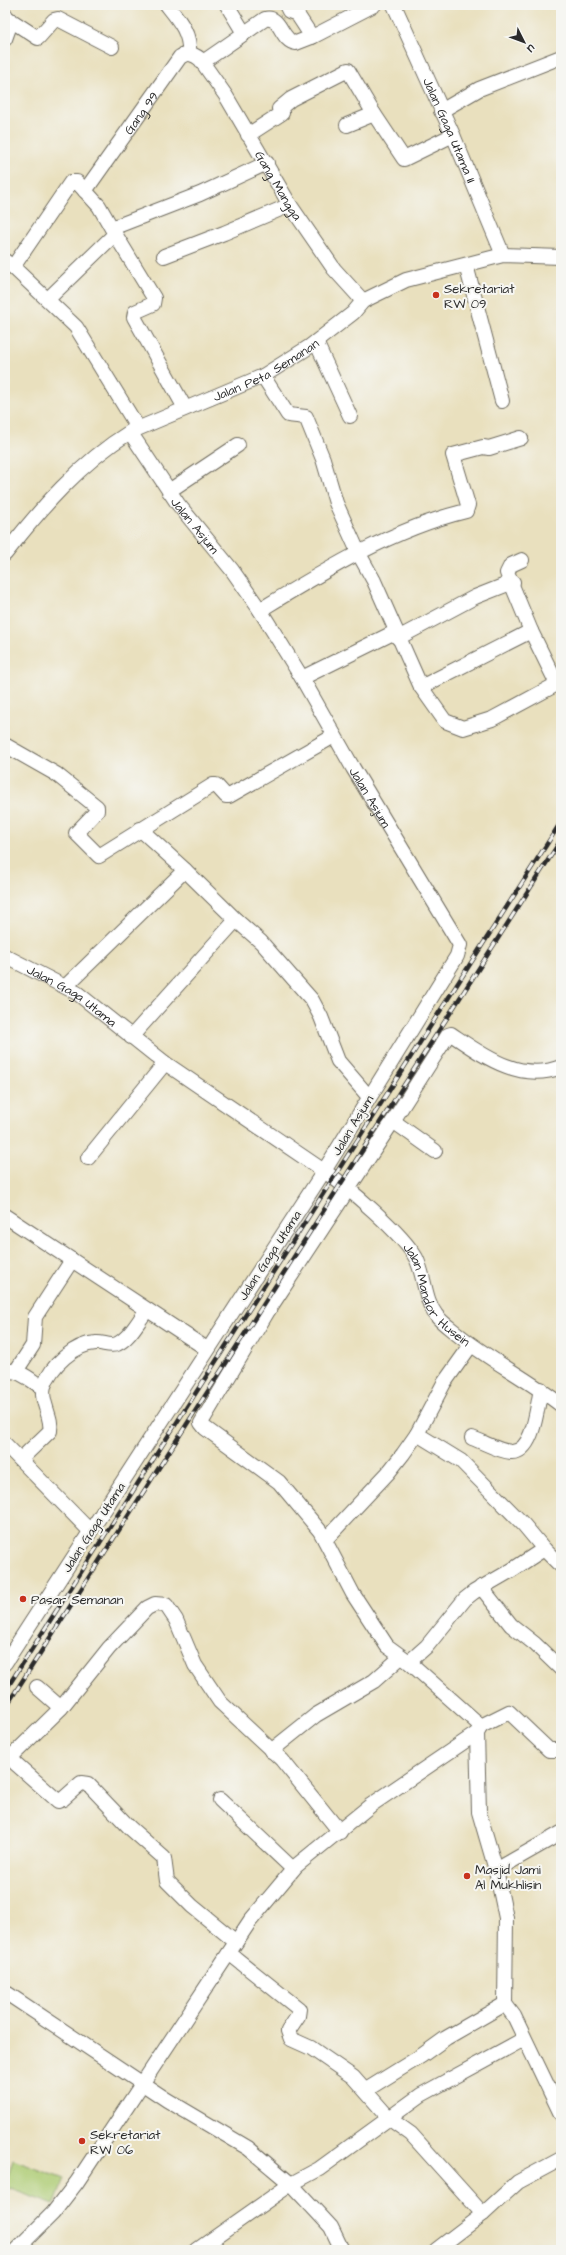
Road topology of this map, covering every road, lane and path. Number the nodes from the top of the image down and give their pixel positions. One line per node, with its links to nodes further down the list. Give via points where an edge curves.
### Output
1 (167, 5): 12 (street, via 186,32 190,44)
2 (228, 5): 8 (street)
3 (374, 5): 9 (street)
4 (394, 5): 15 (street, Jalan Gaga Utama II)
5 (288, 8): 7 (street); 9 (street, via 297,14)
6 (7, 17): 10 (street, via 10,24); 11 (street, via 38,38 54,20 58,19)
7 (273, 20): 8 (street, via 265,19); 9 (street, via 291,42 296,43)
8 (244, 33): 14 (street)
9 (312, 37)
10 (5, 39)
11 (112, 47)
12 (189, 54): 14 (street, via 195,55); 21 (street, Gang 99, via 180,57)
13 (561, 56): 15 (street, via 479,89)
14 (202, 62): 18 (street, Gang Mangga, via 226,96)
15 (441, 111): 19 (street, Jalan Gaga Utama II)
16 (374, 114): 17 (street); 18 (street, via 348,70 291,99 279,109 282,113); 19 (street, via 404,159)
17 (347, 125)
18 (248, 135): 20 (street, Gang Mangga)
19 (453, 135): 24 (street, Jalan Gaga Utama II)
20 (267, 163): 22 (street, Gang Mangga); 23 (street)
21 (85, 191): 23 (street, via 99,206); 27 (street, via 77,182 71,182)
22 (290, 205): 25 (street, via 224,234); 30 (street, Gang Mangga, via 334,269)
23 (114, 231): 29 (street); 34 (street, via 154,298 153,304 135,312 134,317)
24 (503, 255): 26 (street, Jalan Peta Semanan); 28 (street, Jalan Peta Semanan)
25 (164, 256)
26 (561, 257)
27 (9, 264): 29 (street, Jalan Asjum)
28 (466, 265): 30 (street, Jalan Peta Semanan, via 406,280); 33 (street)
29 (48, 299): 36 (street, Jalan Asjum, via 76,327)
30 (363, 301): 31 (street, Jalan Peta Semanan, via 353,314)
31 (316, 342): 32 (street, Jalan Peta Semanan); 35 (street)
32 (263, 376): 34 (street, Jalan Peta Semanan); 41 (street, via 288,415 306,417 323,459 336,503)
33 (502, 401)
34 (184, 408): 36 (street, Jalan Peta Semanan)
35 (350, 416)
36 (134, 430): 39 (street, Jalan Asjum); 40 (street, Jalan Peta Semanan, via 111,444 66,483)
37 (521, 438): 41 (street, via 453,455 468,505 466,511 438,517)
38 (238, 445): 39 (street)
39 (169, 491): 44 (street, Jalan Asjum, via 232,570)
40 (5, 554)
41 (358, 554): 44 (street); 46 (street, via 374,581)
42 (522, 560): 43 (street, via 508,569)
43 (513, 582): 45 (street); 46 (street, via 475,597)
44 (260, 610): 47 (street, Jalan Asjum)
45 (531, 630): 48 (street); 48 (street, via 557,684 499,715 463,728 451,725 440,715)
46 (396, 635): 47 (street); 48 (street)
47 (302, 678): 49 (street, Jalan Asjum)
48 (421, 687)
49 (334, 736): 51 (street, via 229,796 213,785); 59 (street, Jalan Asjum, via 460,945 456,956)
50 (5, 745): 51 (street, via 56,774 97,807 97,811 76,834 97,856)
51 (140, 829): 52 (street)
52 (185, 870): 53 (street); 55 (street)
53 (236, 920): 56 (street); 59 (street, via 262,942 312,1000 321,1016 338,1061)
54 (5, 956): 55 (street, Jalan Gaga Utama)
55 (66, 986): 56 (street, Jalan Gaga Utama)
56 (131, 1037): 57 (street, Jalan Gaga Utama)
57 (166, 1064): 62 (street); 63 (street, Jalan Gaga Utama)
58 (561, 1067): 60 (street, via 544,1072 503,1066 451,1034)
59 (369, 1097): 63 (street, Jalan Asjum)
60 (393, 1121): 61 (street); 64 (street)
61 (436, 1152)
62 (88, 1158)
63 (324, 1171): 64 (street, Jalan Mandor Husein); 69 (street, Jalan Gaga Utama)
64 (347, 1189): 68 (street, Jalan Mandor Husein, via 404,1242 416,1258 436,1316); 79 (street, via 268,1311 201,1422 205,1428 279,1482 320,1531)
65 (5, 1216): 66 (street)
66 (72, 1260): 67 (street); 70 (street, via 35,1317 33,1345)
67 (146, 1310): 69 (street); 71 (street, via 128,1336 115,1346 98,1342 74,1349 50,1375)
68 (471, 1345): 72 (street, Jalan Mandor Husein); 74 (street, via 444,1383)
69 (207, 1349): 78 (street, Jalan Gaga Utama)
70 (10, 1372): 71 (street)
71 (43, 1388): 77 (street, via 50,1432)
72 (541, 1389): 73 (street, Jalan Mandor Husein); 75 (street, via 529,1439 524,1447 509,1452)
73 (561, 1405)
74 (417, 1434): 79 (street, via 388,1473); 80 (street, via 461,1462)
75 (472, 1438)
76 (5, 1444): 77 (street)
77 (21, 1459): 78 (street)
78 (90, 1531): 84 (street, Jalan Gaga Utama)
79 (324, 1540): 83 (street, via 353,1594 387,1646)
80 (544, 1548): 81 (street); 82 (street, via 512,1570)
81 (560, 1564)
82 (481, 1586): 83 (street, via 465,1599 444,1627); 85 (street, via 511,1625 536,1644)
83 (405, 1660): 88 (street); 89 (street, via 316,1715)
84 (5, 1663)
85 (561, 1669)
86 (37, 1687): 87 (street)
87 (61, 1708): 89 (street, via 109,1648 147,1608 162,1604 173,1613 195,1665 220,1702); 96 (street, via 14,1754 12,1758 15,1763 58,1800 64,1799 81,1783 88,1784 130,1828 164,1858 167,1881)
88 (479, 1729): 90 (street, via 509,1712); 92 (street, via 371,1806); 95 (street, via 479,1812)
89 (271, 1750): 92 (street)
90 (555, 1750)
91 (220, 1800): 94 (street)
92 (340, 1832): 94 (street)
93 (561, 1833): 95 (street)
94 (293, 1869): 96 (street, via 250,1921)
95 (496, 1870): 98 (street, via 506,1918)
96 (232, 1948): 100 (street); 101 (street, via 299,2009 288,2031 291,2039 311,2048 353,2077)
97 (5, 1992): 100 (street)
98 (505, 2004): 99 (street, via 514,2016); 101 (street, via 446,2038 422,2056)
99 (524, 2039): 102 (street); 103 (street, via 421,2095)
100 (142, 2084): 105 (street, via 248,2148); 107 (street, via 77,2182 53,2213)
101 (366, 2090): 103 (street)
102 (561, 2114)
103 (390, 2118): 105 (street, via 319,2169); 106 (street, via 411,2134)
104 (561, 2159): 106 (street, via 518,2182)
105 (291, 2184): 108 (street); 109 (street, via 331,2227)
106 (483, 2214): 110 (street)
107 (16, 2250)
108 (197, 2250)
109 (342, 2250)
110 (438, 2250)

